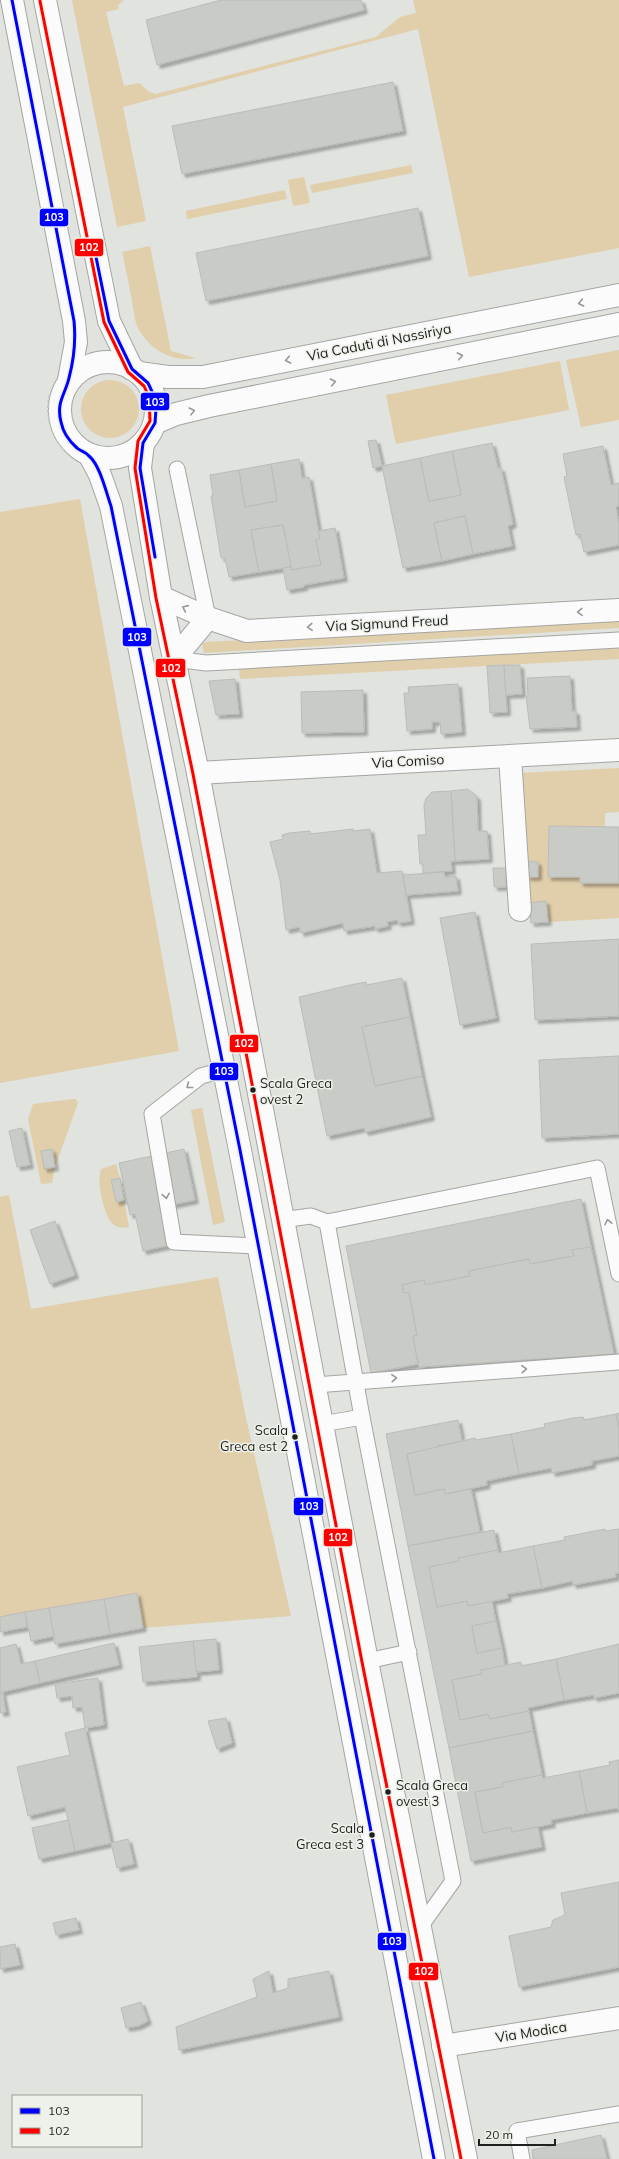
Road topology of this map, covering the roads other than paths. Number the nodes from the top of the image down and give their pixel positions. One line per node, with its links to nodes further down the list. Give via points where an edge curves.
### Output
1 (12, 0): 6 (main road, via 74,321 76,342)
2 (45, 0): 5 (main road, via 109,321)
3 (619, 295): 5 (main road, Via Caduti di Nassiriya, one-way to 5, via 203,377 168,377)
4 (619, 324): 7 (main road, Via Caduti di Nassiriya, one-way to 4, via 176,414 209,406)
5 (136, 371): 6 (main road, via 116,363 99,363 82,369); 7 (main road, via 148,383 154,396)
6 (69, 380): 9 (main road, via 59,408 61,423 67,437 77,448)
7 (155, 423): 8 (main road)
8 (144, 443): 9 (main road, via 118,458); 11 (main road, via 140,468)
9 (90, 456): 20 (main road, via 100,474 111,506)
10 (177, 469): 13 (lane)
11 (161, 597): 13 (main road, Via Sigmund Freud, one-way to 11); 15 (main road)
12 (619, 610): 13 (main road, Via Sigmund Freud, one-way to 13, via 247,631)
13 (208, 618): 15 (main road)
14 (619, 640): 15 (lane, via 206,663)
15 (174, 659): 18 (main road)
16 (619, 750): 17 (main road, Via Comiso)
17 (510, 756): 18 (main road, Via Comiso); 19 (main road)
18 (198, 773): 21 (main road)
19 (520, 910)
20 (223, 1070): 23 (main road); 23 (lane, one-way to 23, via 201,1076 152,1114 174,1242)
21 (281, 1220): 22 (lane, via 311,1216); 27 (main road)
22 (327, 1222): 24 (lane, one-way to 22, via 597,1168); 26 (lane)
23 (258, 1246): 36 (main road)
24 (619, 1274)
25 (619, 1362): 26 (lane, one-way to 25)
26 (356, 1381): 27 (lane); 28 (lane)
27 (315, 1385): 29 (main road)
28 (362, 1417): 29 (lane); 30 (lane)
29 (322, 1424): 31 (main road)
30 (409, 1652): 31 (lane); 32 (lane, via 453,1881)
31 (367, 1661): 32 (main road)
32 (420, 1927): 34 (main road)
33 (619, 2022): 34 (main road, Via Modica)
34 (443, 2046): 37 (main road)
35 (619, 2114): 38 (lane, via 517,2131)
36 (434, 2159)
37 (466, 2159)
38 (522, 2159)

